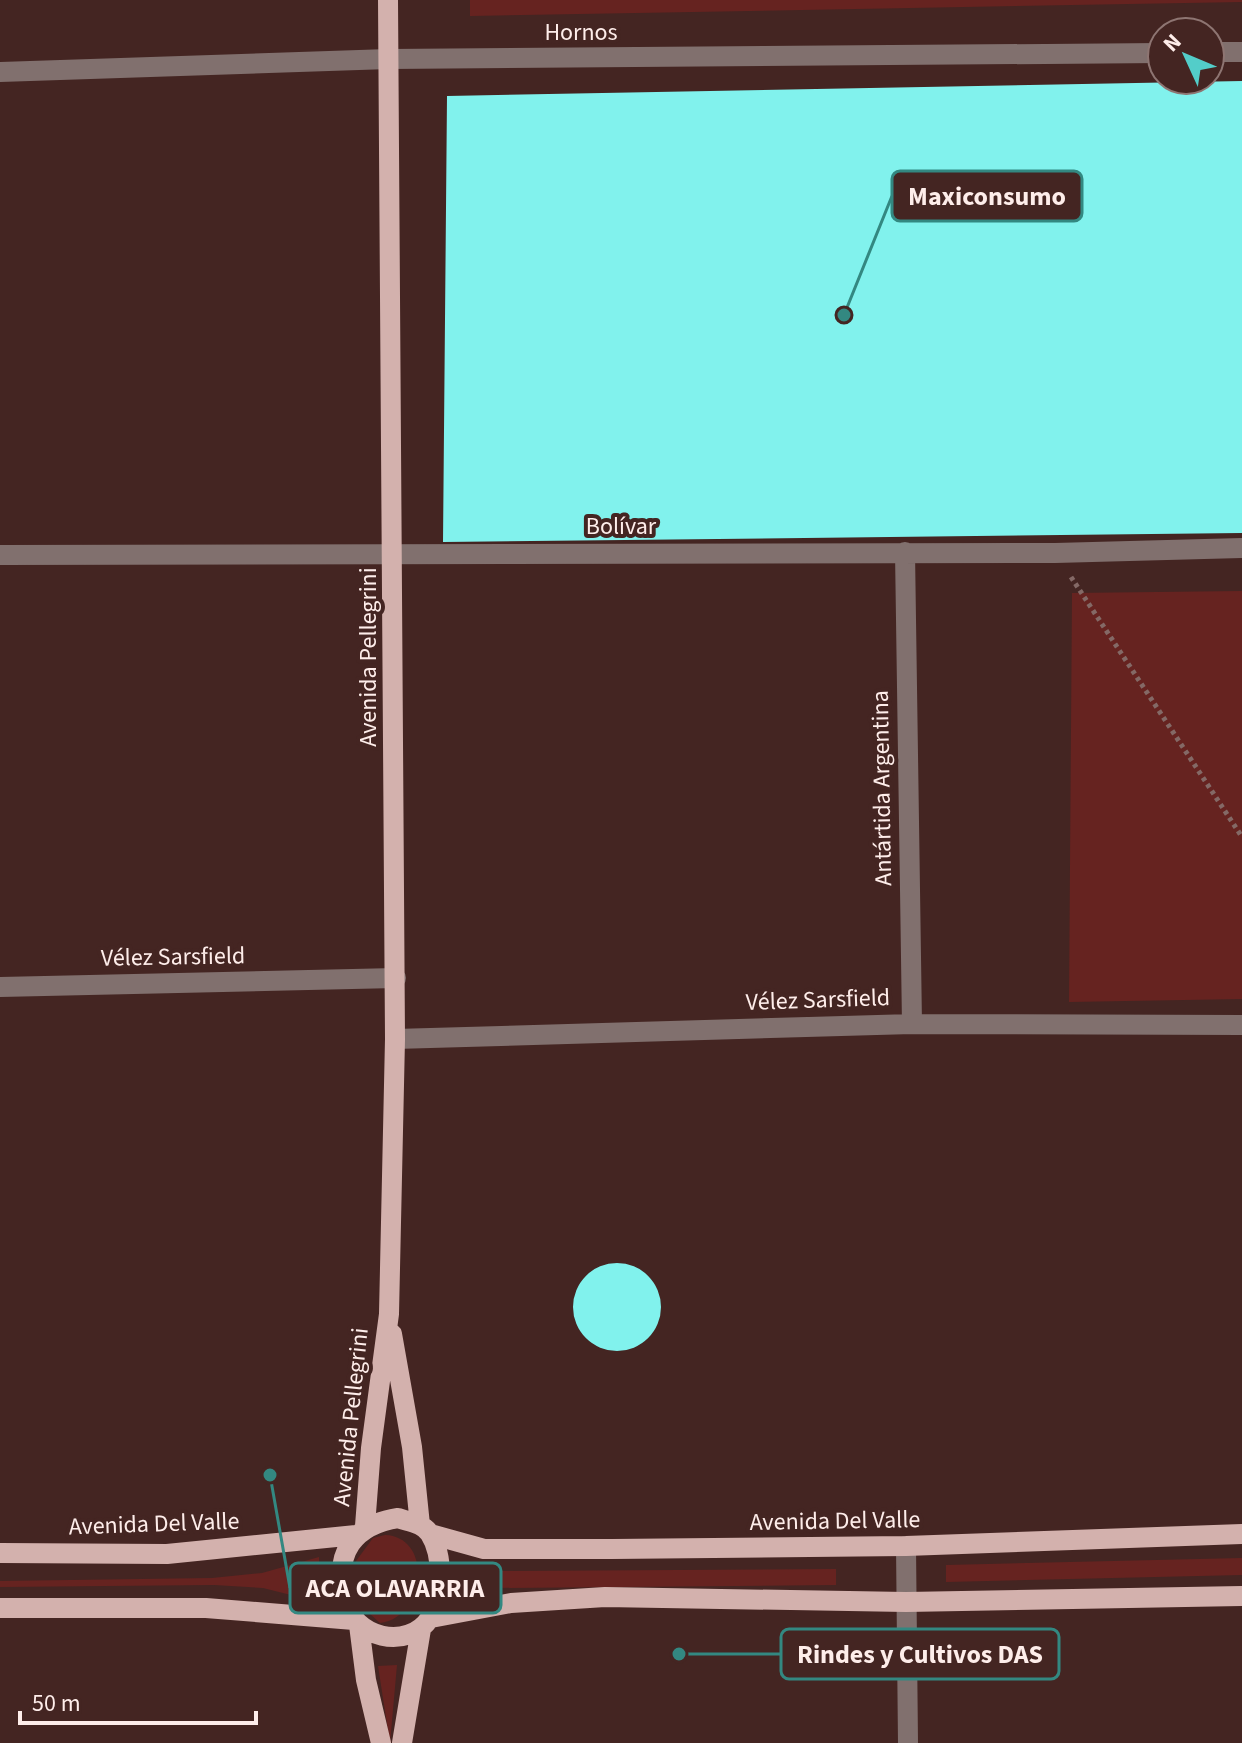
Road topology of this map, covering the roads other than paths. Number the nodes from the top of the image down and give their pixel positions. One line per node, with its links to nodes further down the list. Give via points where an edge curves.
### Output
1 (388, 0): 3 (main road, Avenida Pellegrini)
2 (1146, 53): 3 (street, Hornos)
3 (389, 59): 4 (street, Hornos); 6 (main road, Avenida Pellegrini)
4 (0, 72)
5 (1242, 548): 7 (street, Bolívar)
6 (393, 552): 7 (street, Bolívar); 8 (street, Bolívar); 9 (main road, Avenida Pellegrini)
7 (905, 552): 11 (street, Antártida Argentina)
8 (0, 555)
9 (396, 978): 10 (street, Vélez Sarsfield); 13 (main road, Avenida Pellegrini)
10 (0, 987)
11 (912, 1024): 12 (street, Vélez Sarsfield); 13 (street, Vélez Sarsfield)
12 (1242, 1025)
13 (395, 1039): 14 (main road, Avenida Pellegrini)
14 (389, 1314): 15 (main road, Avenida Pellegrini); 16 (main road, Avenida Pellegrini)
15 (425, 1529): 16 (main road, via 398,1518); 18 (main road, Avenida Del Valle, via 484,1549); 24 (main road, via 439,1572 438,1600)
16 (361, 1530): 19 (main road, Avenida Del Valle, via 167,1554); 23 (main road, via 347,1550 343,1571 344,1598)
17 (1242, 1534): 18 (main road, Avenida Del Valle)
18 (906, 1546): 21 (street)
19 (0, 1553)
20 (1242, 1596): 21 (main road)
21 (906, 1602): 24 (main road, via 605,1597 511,1603); 27 (street)
22 (0, 1608): 23 (main road, via 206,1608)
23 (356, 1622): 24 (main road, via 374,1636 392,1637); 25 (main road)
24 (426, 1623): 26 (main road)
25 (381, 1743)
26 (402, 1743)
27 (908, 1743)

